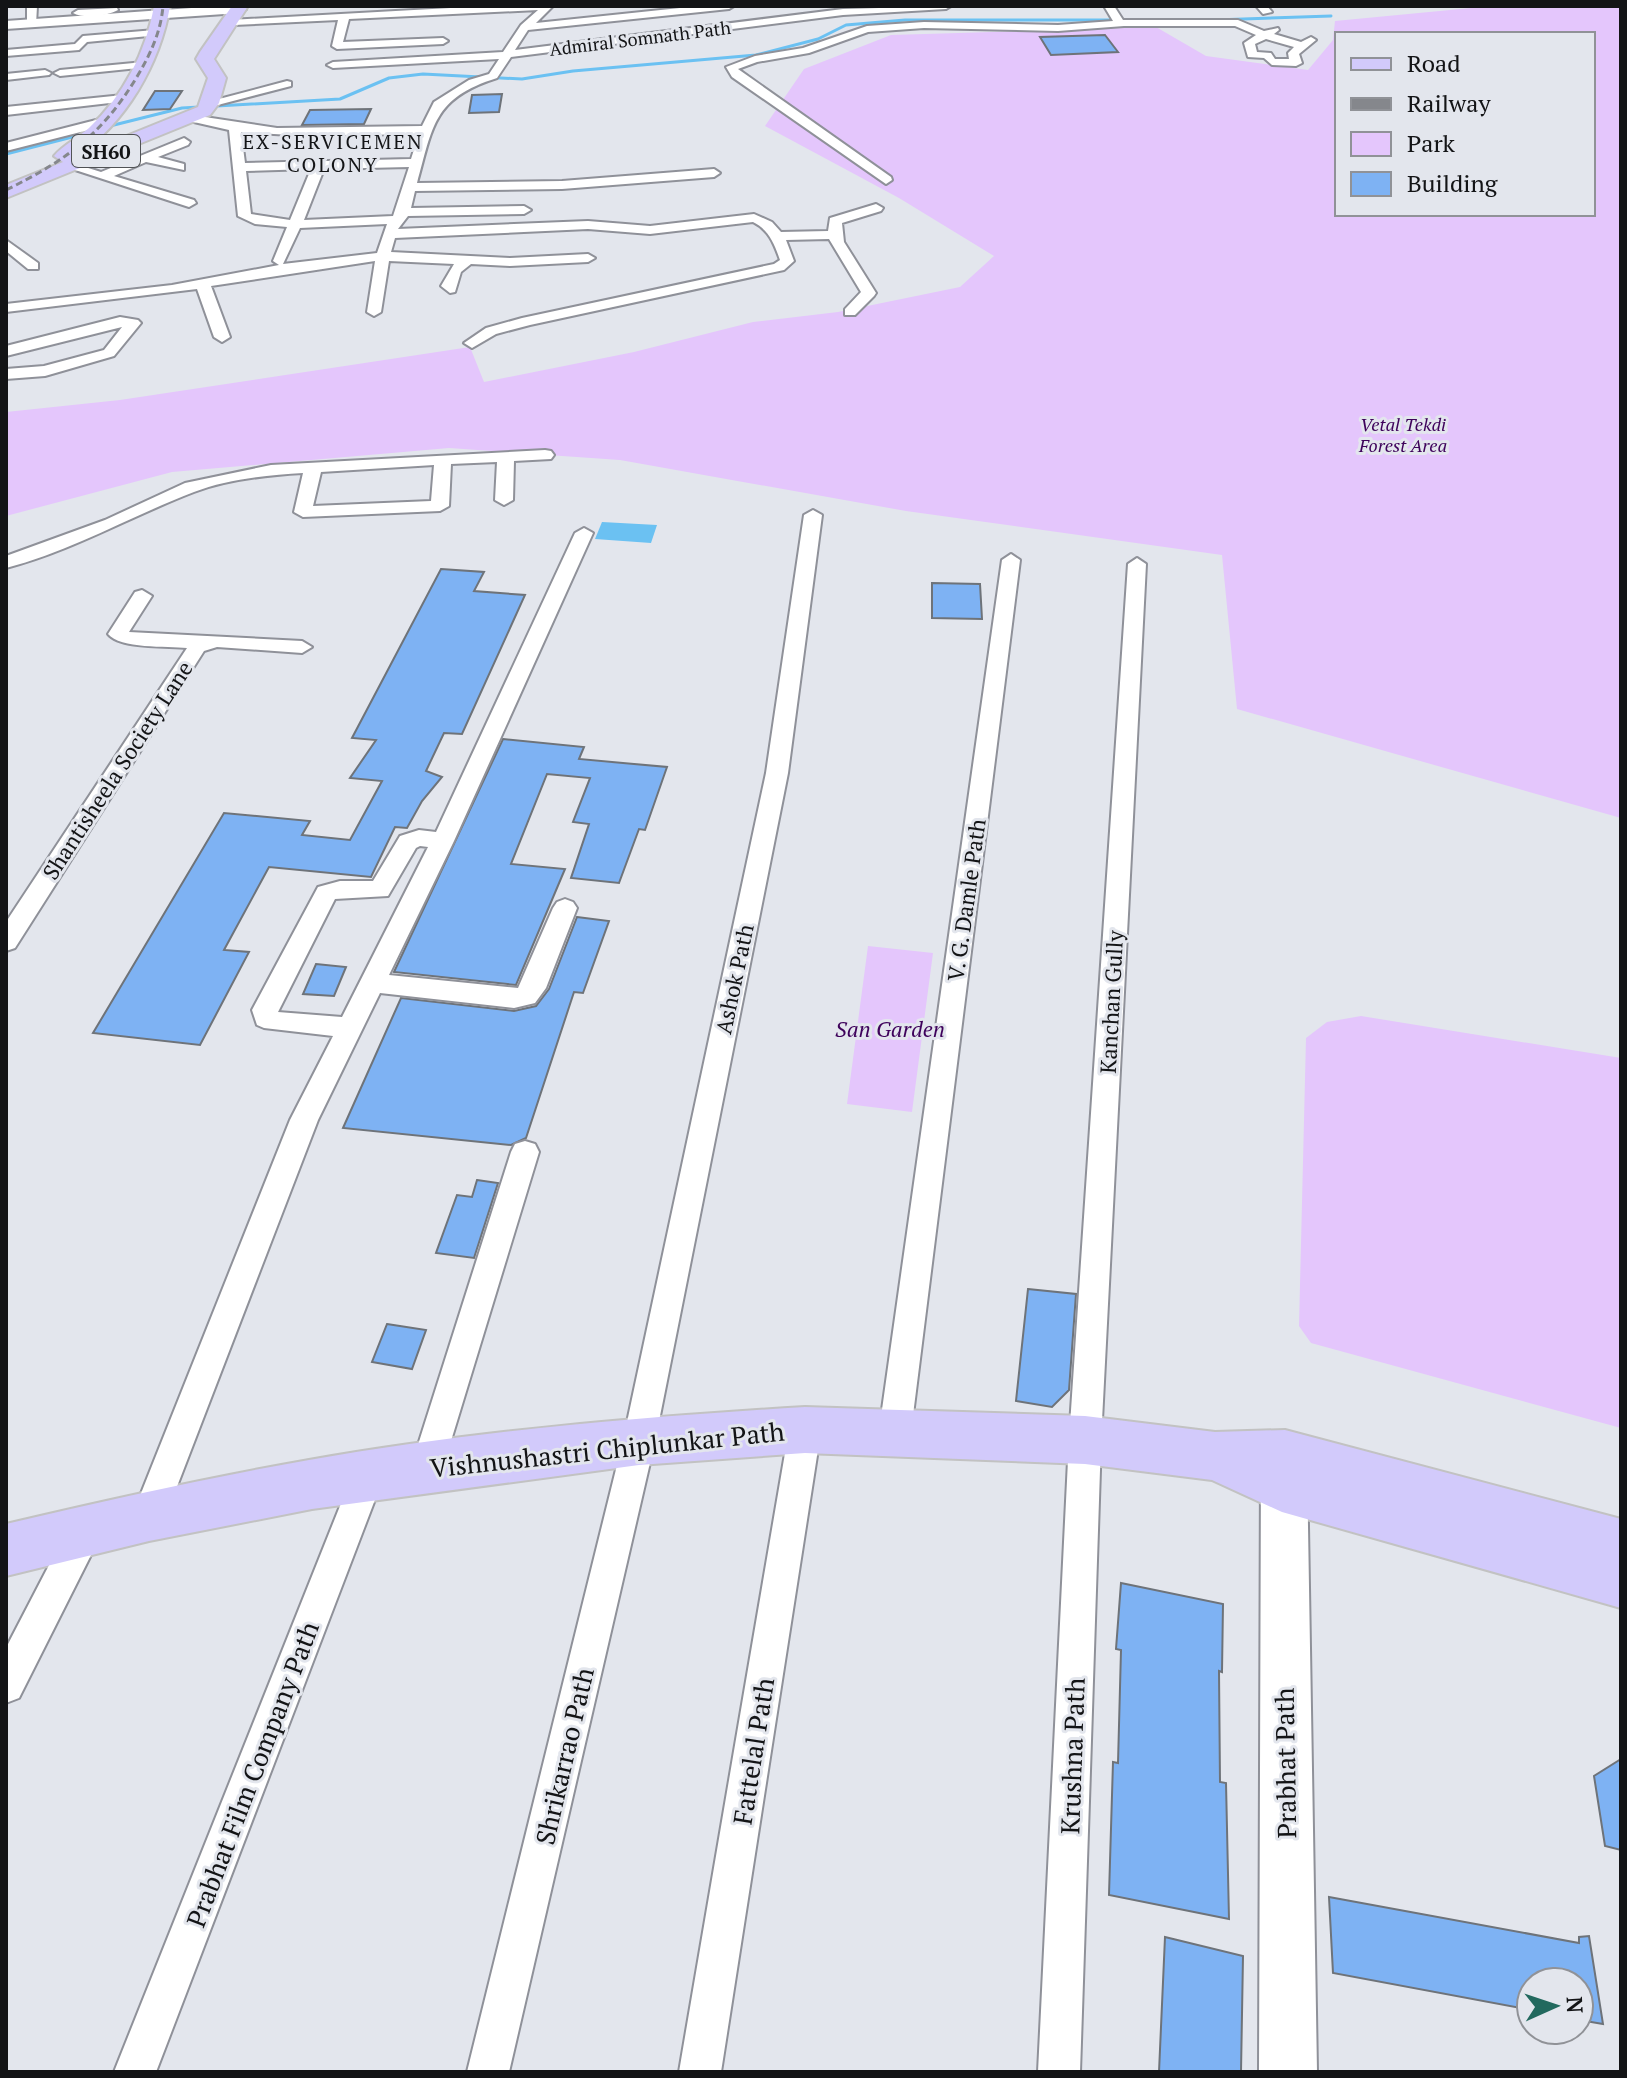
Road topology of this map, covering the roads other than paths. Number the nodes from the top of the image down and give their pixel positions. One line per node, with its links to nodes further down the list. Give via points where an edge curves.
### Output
1 (32, 6): 15 (street)
2 (548, 6): 6 (street); 21 (street)
3 (729, 6): 21 (street)
4 (946, 6): 7 (street, Admiral Somnath Path)
5 (1109, 6): 14 (street)
6 (487, 8): 9 (street)
7 (840, 9): 16 (street, Admiral Somnath Path)
8 (170, 10): 10 (street); 11 (street); 22 (main road, SH60); 51 (main road, via 148,77)
9 (412, 10): 13 (street)
10 (113, 11): 12 (street); 15 (street); 25 (street)
11 (238, 12): 13 (street); 47 (main road, via 205,59 217,78)
12 (78, 13)
13 (344, 17): 20 (street)
14 (1119, 21): 24 (street, via 1238,23); 62 (street, via 1058,28 867,29 805,51 732,67 736,75)
15 (32, 23): 17 (street)
16 (750, 24): 19 (street, Admiral Somnath Path); 27 (street)
17 (6, 25)
18 (1282, 27): 24 (street)
19 (701, 30): 26 (street, Admiral Somnath Path); 32 (street)
20 (340, 32): 23 (street); 33 (street)
21 (521, 32): 29 (street); 38 (street)
22 (155, 33): 25 (street); 41 (main road, SH60)
23 (327, 33)
24 (1264, 35): 34 (street); 34 (street, via 1249,43 1249,50 1272,62 1296,63 1293,53)
25 (111, 36): 37 (street, via 85,38 74,48)
26 (653, 36): 31 (street, Admiral Somnath Path); 36 (street)
27 (764, 37)
28 (1316, 37): 34 (street)
29 (503, 38)
30 (457, 40): 33 (street)
31 (606, 43): 35 (street, Admiral Somnath Path); 39 (street)
32 (715, 43)
33 (337, 46): 38 (street, Admiral Somnath Path, via 333,71)
34 (1301, 46)
35 (559, 48): 38 (street, Admiral Somnath Path); 40 (street)
36 (667, 49)
37 (6, 53)
38 (504, 55): 50 (street, via 493,76 438,104)
39 (622, 56)
40 (570, 62)
41 (144, 65): 43 (street); 46 (main road, SH60)
42 (45, 73): 44 (street)
43 (60, 73)
44 (6, 77)
45 (287, 84): 47 (street)
46 (123, 99): 48 (street); 51 (main road, SH60)
47 (203, 109): 49 (street); 51 (main road, SH60)
48 (6, 111)
49 (235, 129): 50 (street); 59 (street)
50 (426, 130): 55 (street)
51 (104, 132): 53 (street); 57 (main road, SH60); 63 (main road, SH60)
52 (184, 142): 54 (street)
53 (6, 147)
54 (145, 158): 58 (street); 61 (street)
55 (417, 163): 56 (street); 64 (street)
56 (319, 165): 59 (street); 70 (street)
57 (69, 166): 61 (street); 65 (main road, SH60)
58 (180, 167)
59 (239, 167): 70 (street, via 245,216 256,223)
60 (714, 173): 64 (street, via 618,184)
61 (102, 176): 66 (street)
62 (886, 180)
63 (6, 184)
64 (410, 187): 69 (street)
65 (6, 192)
66 (189, 203)
67 (876, 208): 71 (street, via 836,220)
68 (524, 210): 69 (street)
69 (396, 222): 70 (street); 72 (street, via 588,225 610,230 754,218); 74 (street)
70 (294, 223): 77 (street)
71 (835, 235): 72 (street); 83 (street, via 869,293)
72 (778, 236): 85 (street, via 787,261 782,266 527,321 491,331)
73 (6, 244): 78 (street)
74 (383, 256): 76 (street); 79 (street); 82 (street)
75 (588, 258): 76 (street)
76 (469, 259): 80 (street, via 452,275)
77 (280, 261)
78 (33, 266)
79 (203, 284): 81 (street); 84 (street)
80 (450, 289)
81 (6, 308)
82 (374, 312)
83 (850, 312)
84 (222, 337)
85 (472, 343)
86 (6, 351): 87 (street, via 133,323 109,353 45,371)
87 (6, 374)
88 (545, 455): 89 (street)
89 (506, 456): 90 (street); 92 (street)
90 (443, 459): 91 (street); 91 (street, via 440,506 303,512)
91 (313, 467): 96 (street, via 191,487 111,524)
92 (504, 500)
93 (813, 515): 110 (street, Ashok Path, via 777,773)
94 (584, 533): 101 (street)
95 (1011, 560): 108 (street, V. G. Damle Path)
96 (6, 562)
97 (1137, 564): 109 (street, Kanchan Gully)
98 (142, 596): 99 (street, via 118,634)
99 (204, 643): 100 (street, Shantisheela Society Lane); 103 (street, Shantisheela Society Lane)
100 (302, 647)
101 (443, 841): 104 (street); 105 (street, via 408,842 380,890 326,893 265,1010 273,1021)
102 (565, 908): 104 (street, via 526,996)
103 (6, 942)
104 (373, 983): 105 (street)
105 (349, 1028): 114 (street, via 304,1120)
106 (525, 1152): 111 (street)
107 (805, 1430): 108 (main road, Vishnushastri Chiplunkar Path); 110 (main road, Vishnushastri Chiplunkar Path); 122 (street, Fattelal Path)
108 (895, 1431): 109 (main road, Vishnushastri Chiplunkar Path)
109 (1085, 1440): 112 (main road, Vishnushastri Chiplunkar Path, via 1159,1447); 123 (street, Krushna Path)
110 (639, 1441): 111 (main road, Vishnushastri Chiplunkar Path); 121 (street, Shrikarrao Path)
111 (427, 1467): 113 (main road, Vishnushastri Chiplunkar Path)
112 (1283, 1470): 116 (main road, Vishnushastri Chiplunkar Path); 118 (main road, Vishnushastri Chiplunkar Path); 124 (street, Prabhat Path)
113 (368, 1476): 114 (main road, Vishnushastri Chiplunkar Path); 120 (street, Prabhat Film Company Path)
114 (149, 1516): 115 (main road, Vishnushastri Chiplunkar Path)
115 (85, 1531): 117 (main road, Vishnushastri Chiplunkar Path); 119 (street)
116 (1621, 1545)
117 (6, 1550)
118 (1621, 1582)
119 (6, 1685)
120 (135, 2072)
121 (488, 2072)
122 (700, 2072)
123 (1059, 2072)
124 (1288, 2072)

